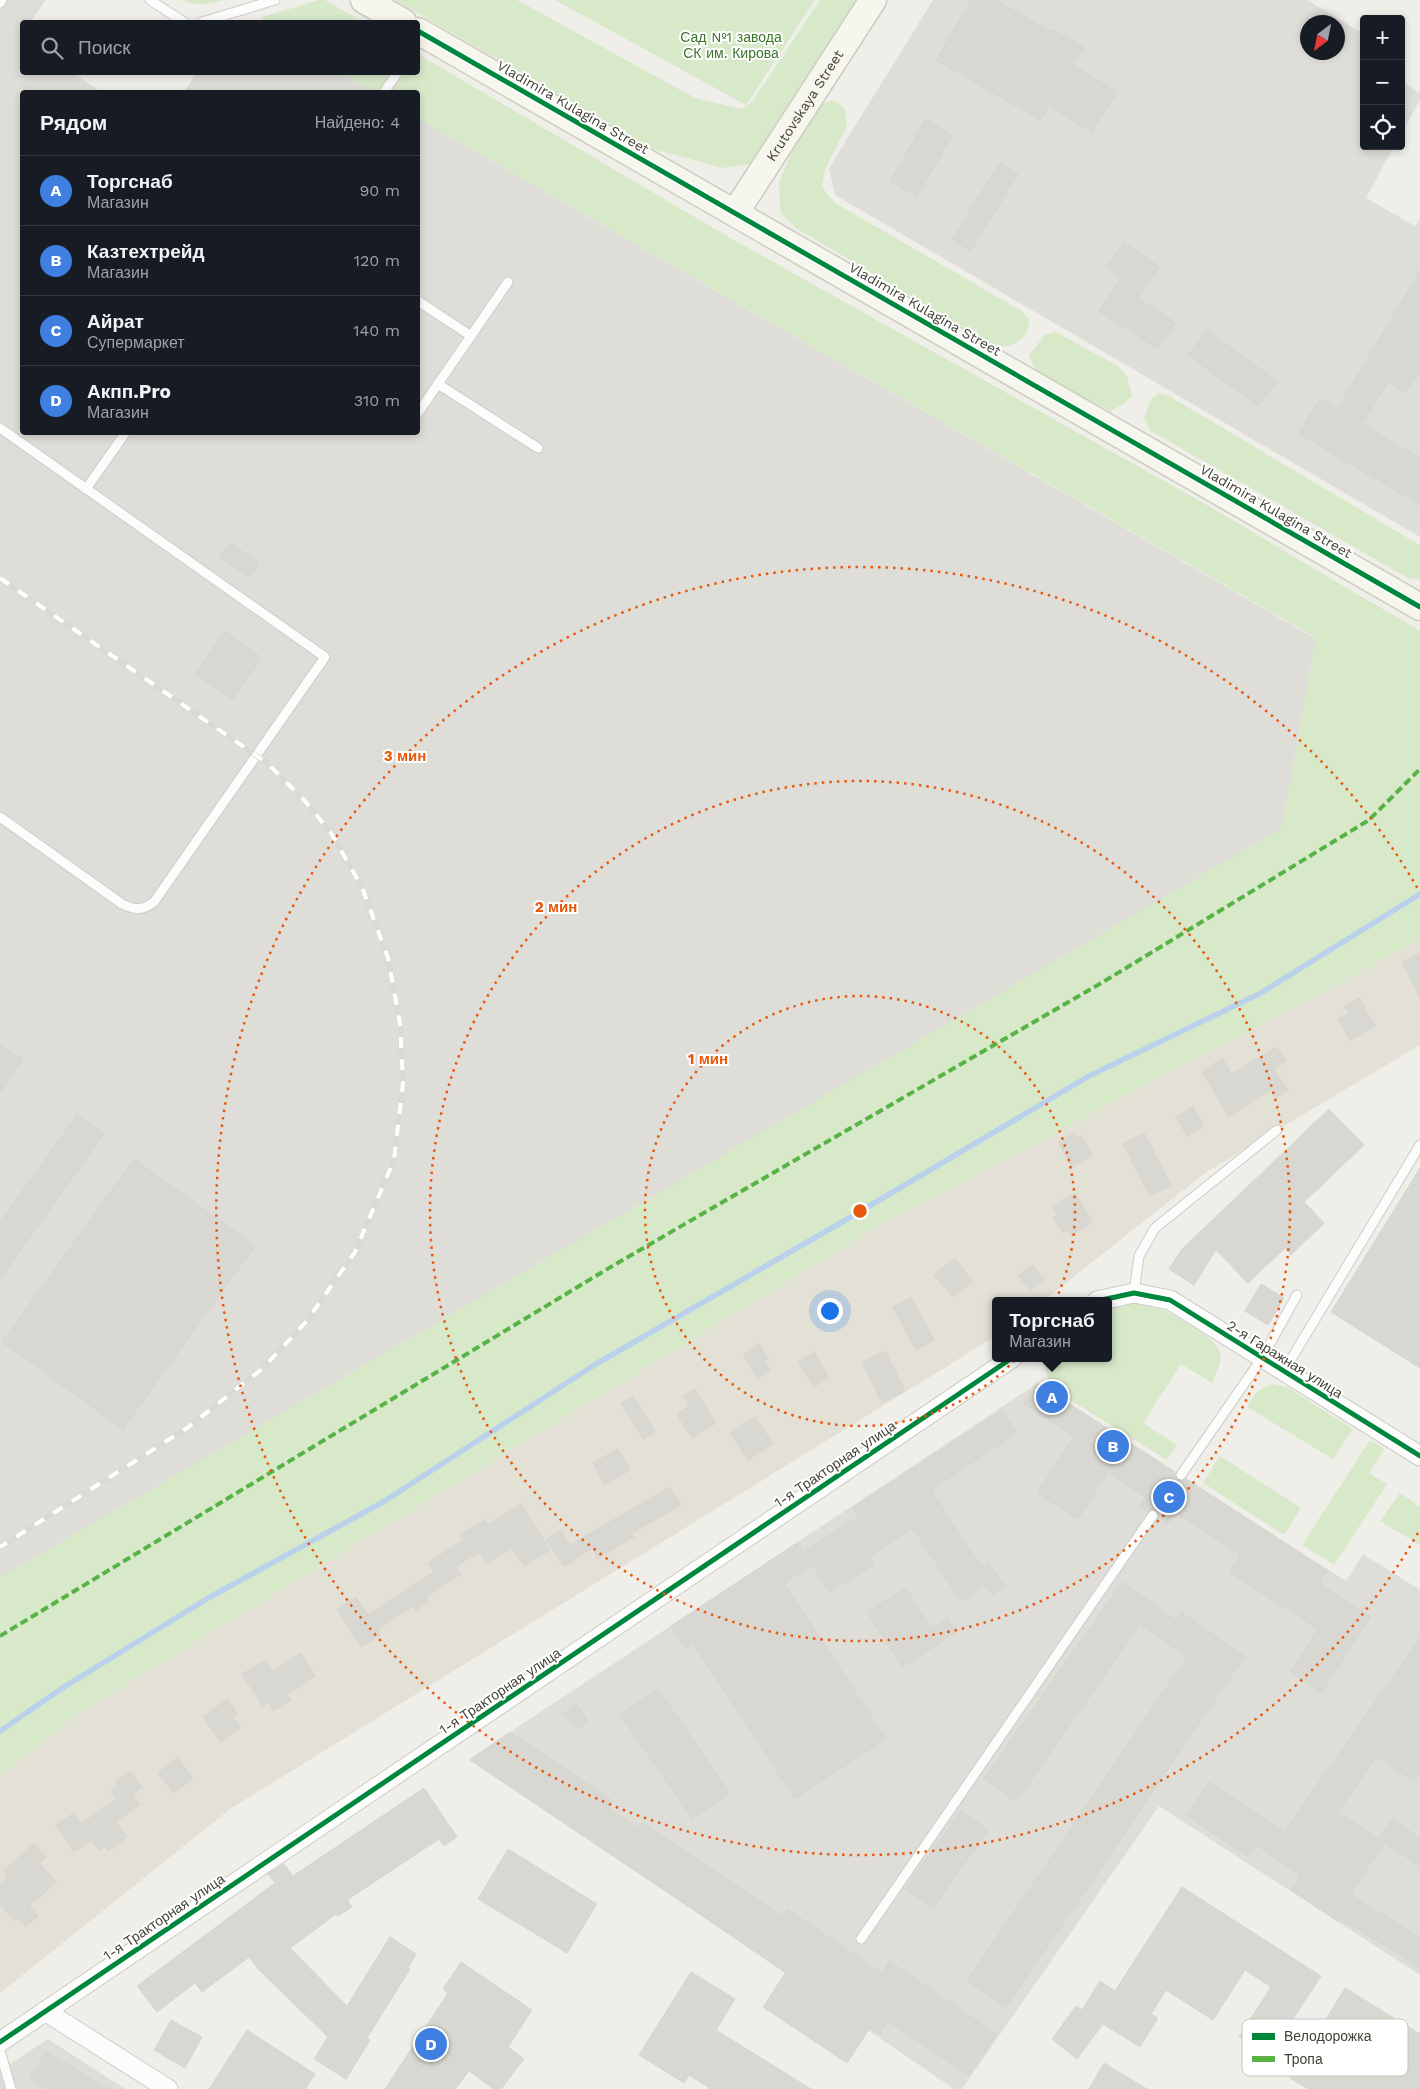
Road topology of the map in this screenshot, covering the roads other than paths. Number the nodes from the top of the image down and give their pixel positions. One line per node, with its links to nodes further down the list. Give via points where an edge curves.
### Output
1 (2, 0): 6 (lane)
2 (150, 0): 7 (lane)
3 (275, 0): 8 (lane)
4 (364, 0): 9 (street, Vladimira Kulagina Street)
5 (873, 0): 13 (street, Krutovskaya Street)
6 (0, 3)
7 (181, 20)
8 (209, 20)
9 (396, 20)
10 (420, 35): 13 (street, Vladimira Kulagina Street)
11 (396, 75): 12 (lane)
12 (385, 90)
13 (735, 213): 23 (street, Vladimira Kulagina Street)
14 (508, 282): 16 (lane)
15 (420, 302): 16 (lane)
16 (471, 336): 17 (lane)
17 (438, 384): 18 (lane); 21 (lane)
18 (420, 410)
19 (0, 428): 22 (lane)
20 (124, 435): 22 (lane)
21 (538, 448)
22 (86, 489): 24 (lane, via 325,657 154,902 146,908 134,910 122,904)
23 (1420, 607)
24 (0, 818)
25 (1277, 1130): 27 (lane, via 1155,1228 1140,1256)
26 (1420, 1145): 32 (lane)
27 (1134, 1293): 29 (street); 30 (street, 2-я Гаражная улица, via 1170,1300)
28 (1297, 1295): 30 (lane)
29 (1112, 1298)
30 (1262, 1358): 32 (street, 2-я Гаражная улица); 34 (lane)
31 (1006, 1362): 37 (street, 1-я Тракторная улица)
32 (1284, 1371): 33 (street, 2-я Гаражная улица)
33 (1420, 1456)
34 (1181, 1475)
35 (1153, 1515): 36 (lane)
36 (861, 1939)
37 (45, 2011): 38 (street, 1-я Тракторная улица); 41 (street)
38 (0, 2042)
39 (0, 2051): 40 (lane)
40 (12, 2089)
41 (168, 2089)

